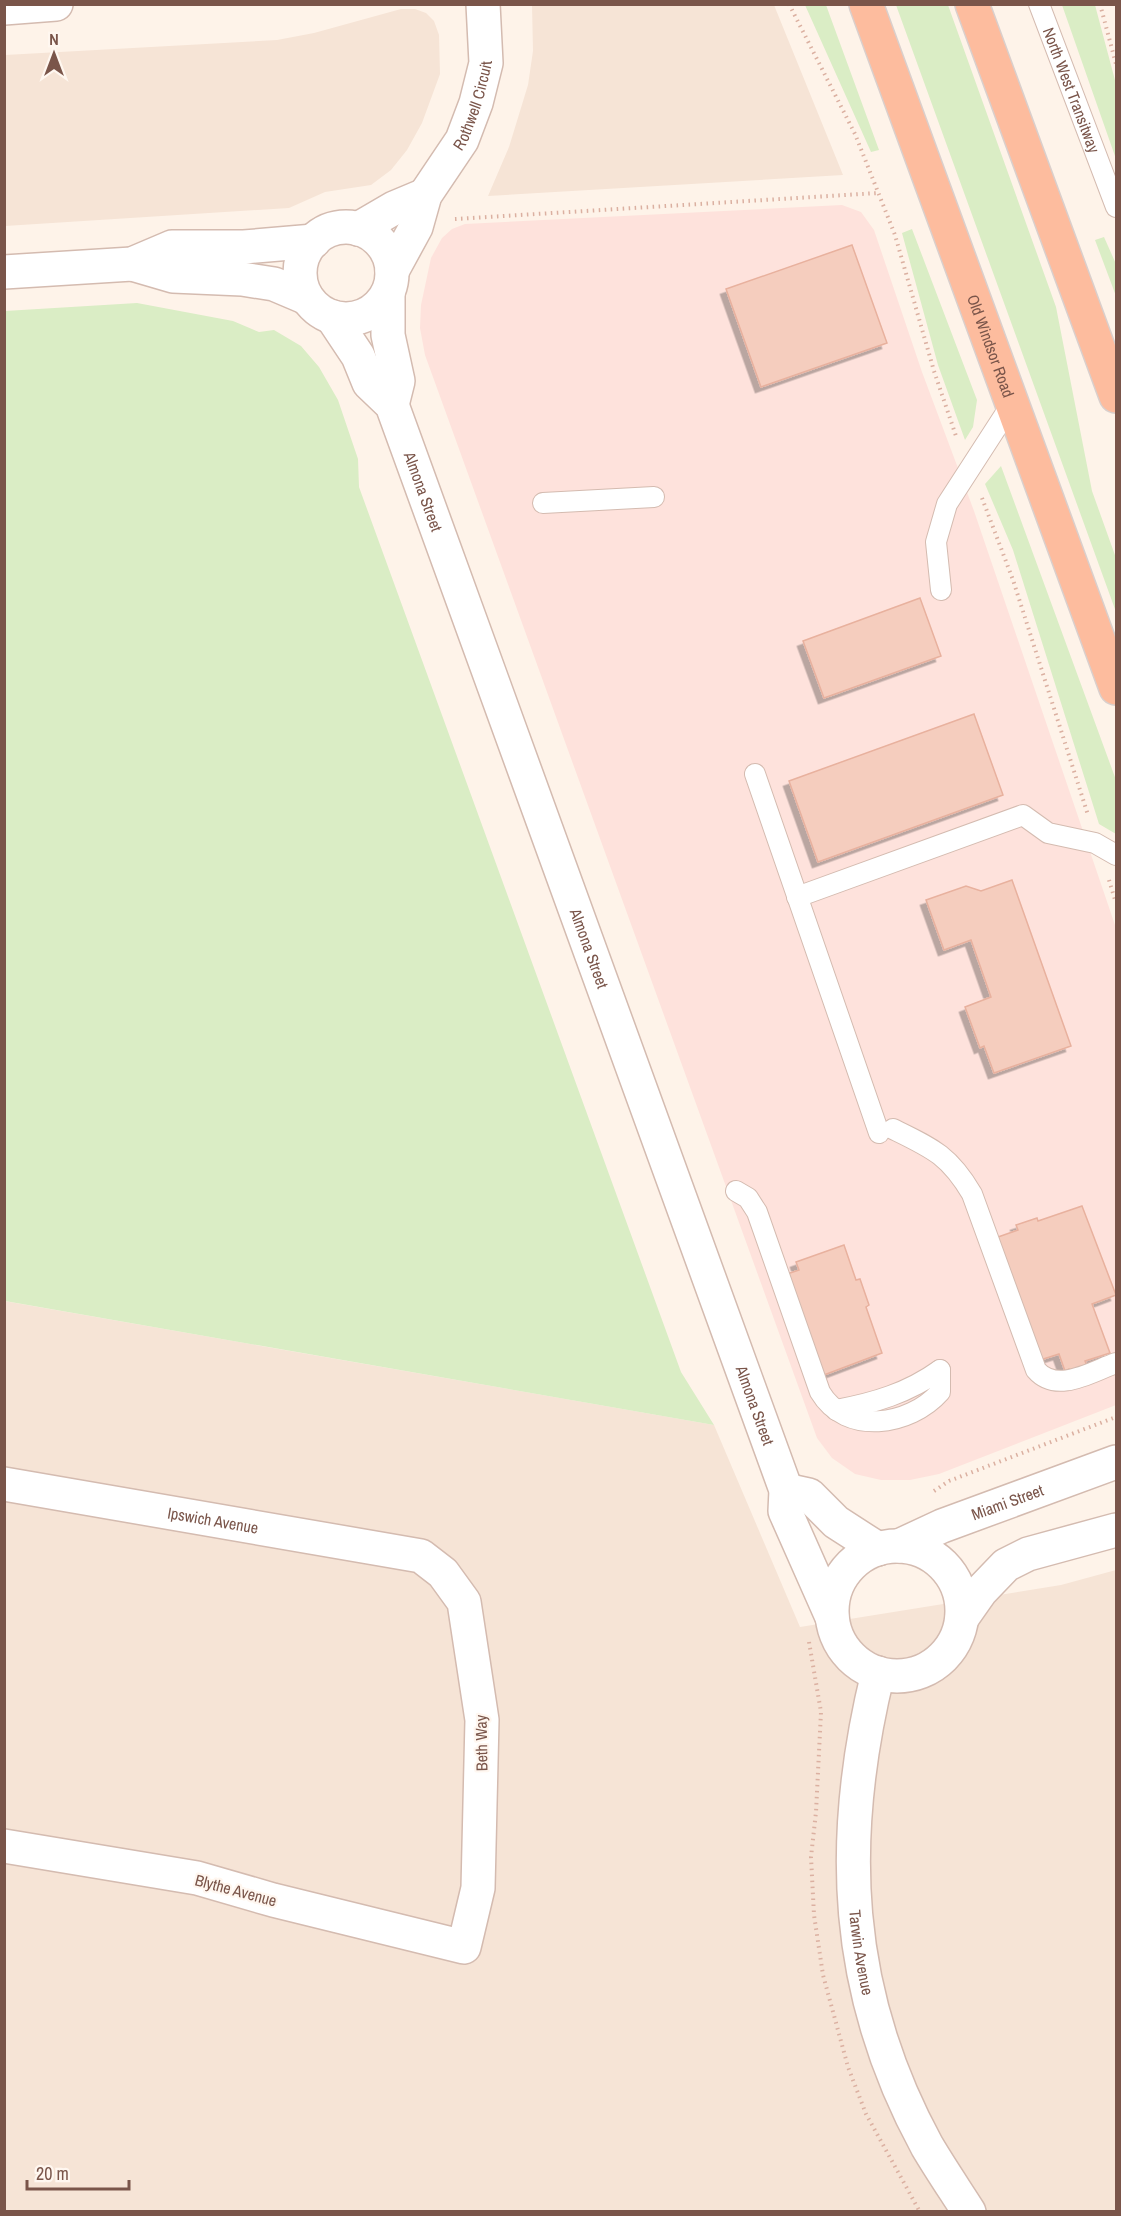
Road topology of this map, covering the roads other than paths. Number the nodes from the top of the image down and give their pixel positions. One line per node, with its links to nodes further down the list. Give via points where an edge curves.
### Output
1 (56, 4): 6 (street)
2 (483, 4): 7 (street, Rothwell Circuit, via 486,63 476,103 462,140)
3 (866, 4): 16 (highway, Old Windsor Road)
4 (972, 4): 15 (highway)
5 (1039, 4): 8 (lane, North West Transitway)
6 (4, 8)
7 (425, 195): 9 (street); 13 (street, Rothwell Circuit, via 416,227)
8 (1116, 207)
9 (358, 229): 10 (street, via 334,230); 13 (street, via 384,246)
10 (314, 241): 11 (street, via 244,247 172,247); 14 (street, via 304,254 301,284)
11 (132, 264): 12 (street); 14 (street, via 173,276 274,284)
12 (4, 272)
13 (390, 282): 14 (street, via 373,311 363,316 347,319); 17 (street, Almona Street, via 388,335 398,381)
14 (320, 308): 17 (street, Almona Street, via 358,356 369,383)
15 (1116, 396)
16 (1012, 402): 20 (lane, via 947,504 936,542); 21 (highway, Old Windsor Road)
17 (393, 405): 30 (street, Almona Street)
18 (654, 497): 19 (lane)
19 (543, 503)
20 (941, 590)
21 (1116, 688)
22 (755, 774): 24 (lane)
23 (1116, 855): 24 (lane, via 1095,843 1048,833 1023,815)
24 (797, 897): 26 (lane, via 886,1131 939,1152 958,1171 972,1194 1036,1370 1043,1379 1066,1381)
25 (736, 1191): 27 (lane, via 748,1198 757,1212 826,1403 857,1421 880,1422 929,1404 940,1392)
26 (1116, 1363)
27 (940, 1370)
28 (1116, 1462): 32 (street, Miami Street)
29 (4, 1484): 33 (street, Ipswich Avenue)
30 (786, 1490): 32 (street, via 809,1495 836,1522); 34 (street, Almona Street, via 784,1511)
31 (1116, 1530): 35 (street, via 1028,1554 1006,1565)
32 (888, 1547): 34 (street, via 857,1559 842,1576 833,1597); 35 (street, via 919,1550 937,1559 951,1574 961,1595)
33 (421, 1556): 38 (street, Beth Way, via 443,1573 464,1602 482,1720 478,1888)
34 (832, 1617): 36 (street, via 846,1652)
35 (962, 1618): 36 (street, via 956,1640 942,1658 923,1671 900,1676)
36 (878, 1673): 39 (street, Tarwin Avenue, via 856,1777 852,1876 861,1965 900,2088 927,2146)
37 (4, 1846): 38 (street, Blythe Avenue, via 197,1878)
38 (464, 1947)
39 (969, 2211)

